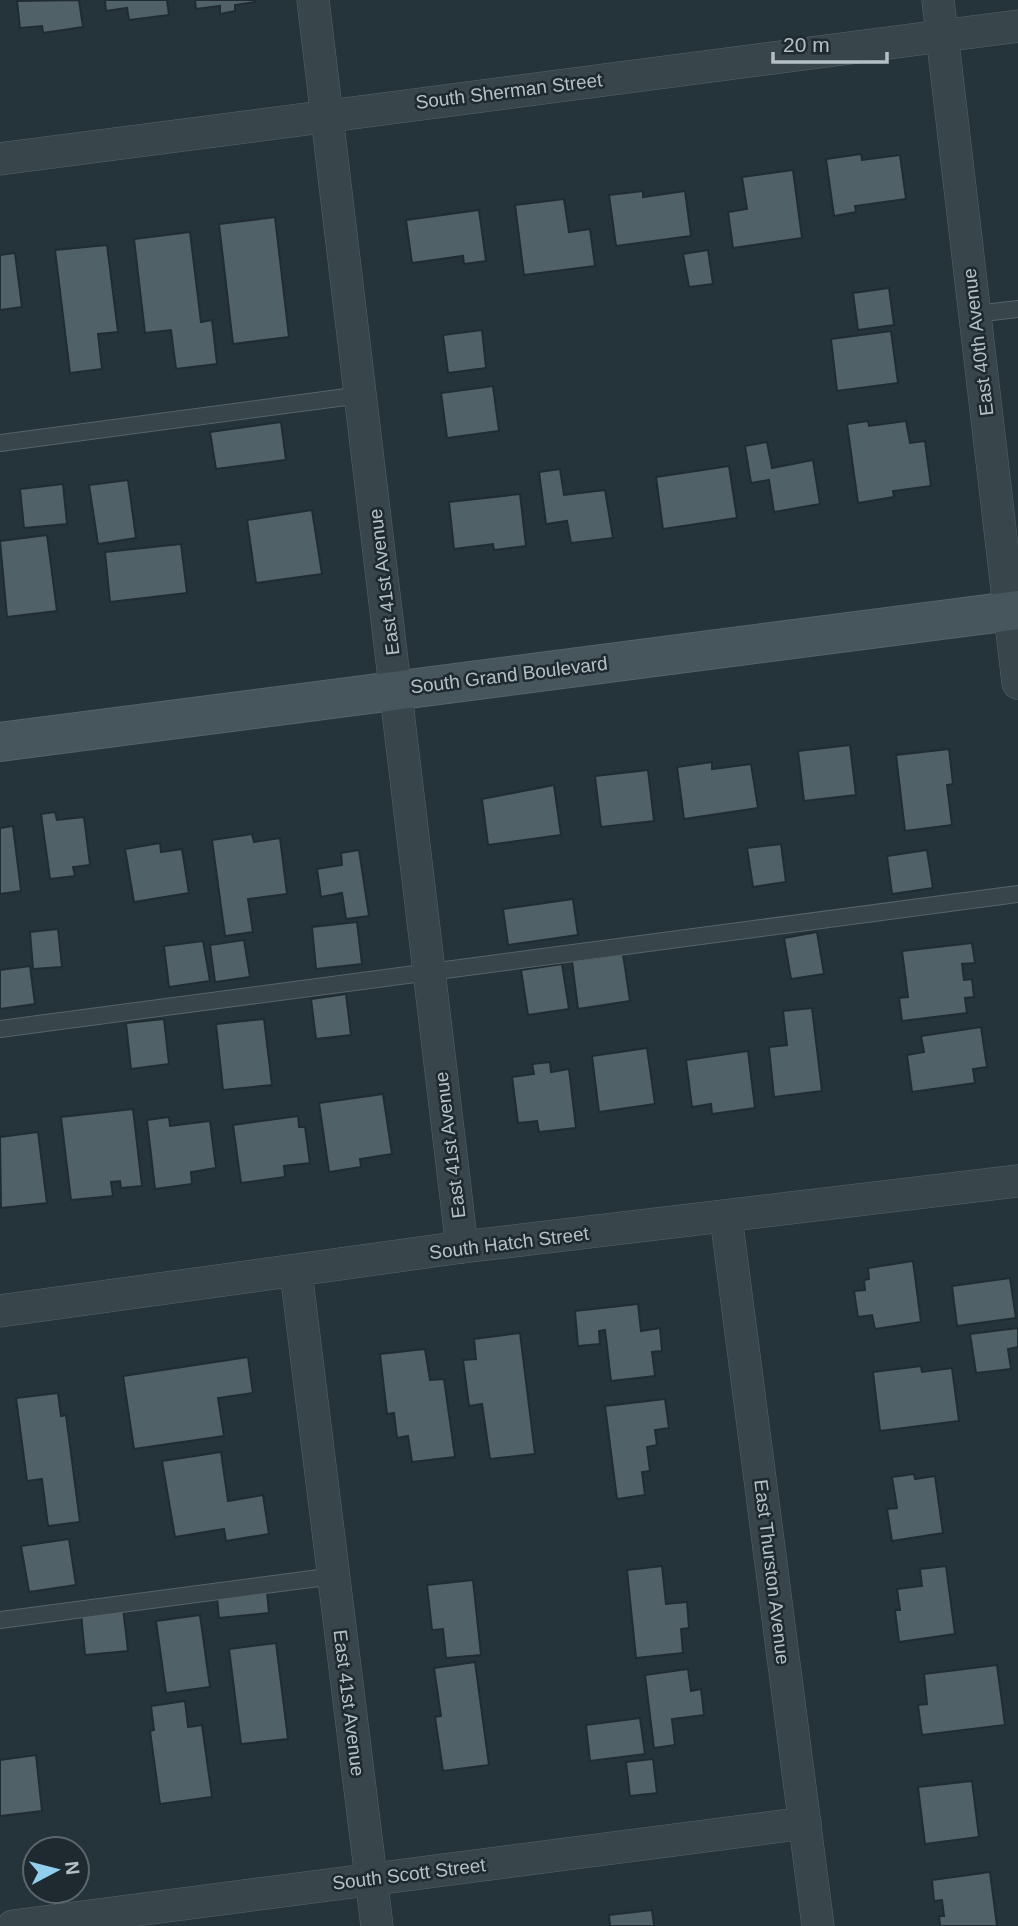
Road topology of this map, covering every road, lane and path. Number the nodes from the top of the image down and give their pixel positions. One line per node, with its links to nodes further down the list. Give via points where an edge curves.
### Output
1 (313, 0): 5 (street, East 41st Avenue)
2 (938, 0): 4 (street, East 40th Avenue)
3 (1018, 26): 4 (street, South Sherman Street)
4 (943, 36): 5 (street, South Sherman Street); 8 (street, East 40th Avenue)
5 (327, 114): 6 (street, South Sherman Street); 9 (street, East 41st Avenue)
6 (0, 159)
7 (1018, 309): 8 (lane)
8 (975, 314): 11 (street, East 40th Avenue)
9 (361, 395): 10 (lane); 13 (street, East 41st Avenue)
10 (0, 443)
11 (1014, 611): 12 (street, East 40th Avenue); 13 (main road, South Grand Boulevard)
12 (1018, 683)
13 (397, 690): 14 (main road, South Grand Boulevard); 16 (street, East 41st Avenue)
14 (0, 742)
15 (1018, 894): 16 (lane)
16 (430, 971): 17 (lane); 20 (street, East 41st Avenue)
17 (0, 1029)
18 (1018, 1181): 19 (street, South Hatch Street)
19 (726, 1217): 20 (street, South Hatch Street); 25 (street, East Thurston Avenue)
20 (462, 1247): 21 (street, South Hatch Street)
21 (296, 1272): 22 (street, South Hatch Street); 23 (street, East 41st Avenue)
22 (0, 1311)
23 (334, 1576): 24 (lane); 26 (street, East 41st Avenue)
24 (0, 1620)
25 (804, 1823): 26 (street, South Scott Street); 29 (street, East Thurston Avenue)
26 (371, 1879): 27 (street, South Scott Street); 28 (street, East 41st Avenue)
27 (13, 1926)
28 (377, 1926)
29 (818, 1926)

